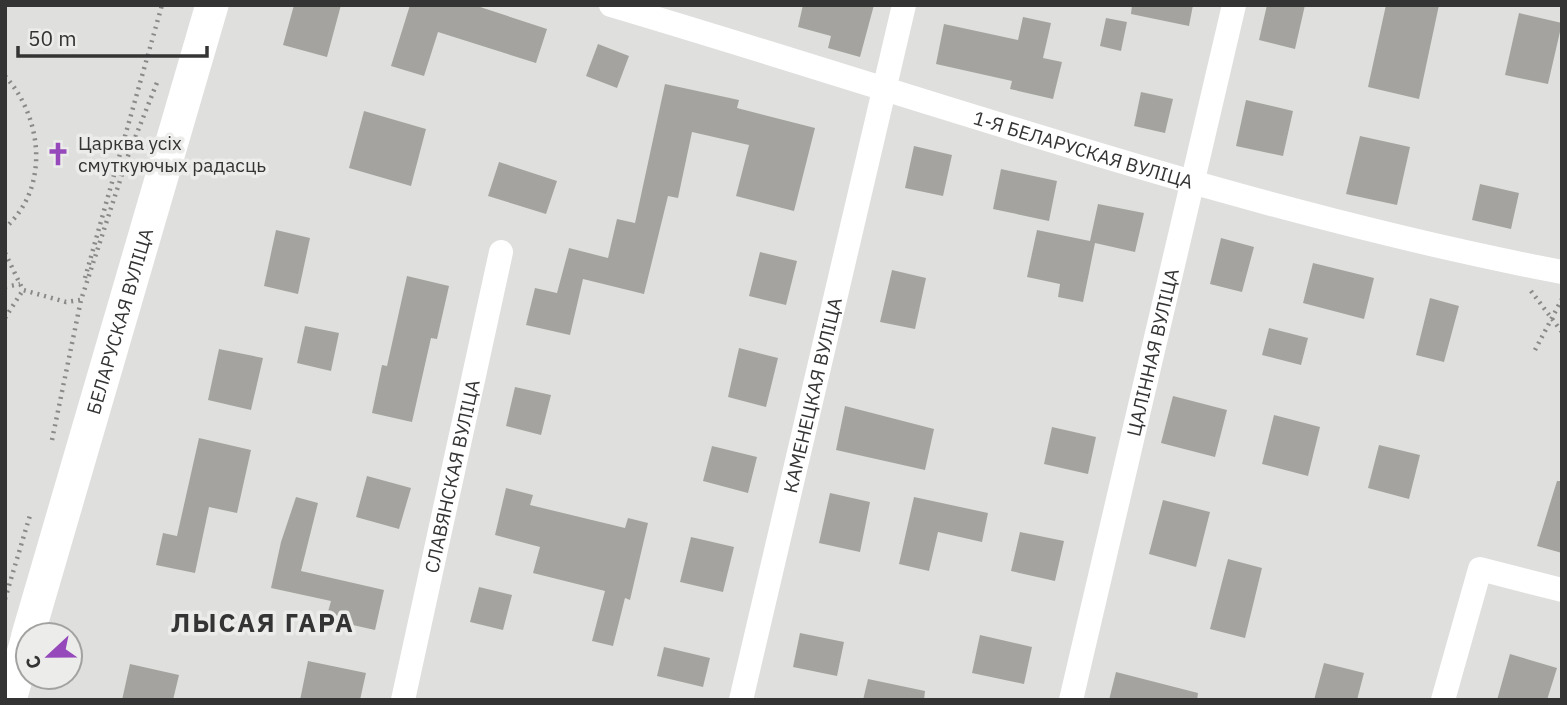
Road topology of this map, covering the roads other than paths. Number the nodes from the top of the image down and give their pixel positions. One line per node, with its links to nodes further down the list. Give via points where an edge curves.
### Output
1 (212, 5): 11 (main road, БЕЛАРУСКАЯ ВУЛІЦА)
2 (611, 5): 5 (street, 1-Я БЕЛАРУСКАЯ ВУЛІЦА)
3 (904, 5): 6 (street, КАМЕНЕЦКАЯ ВУЛІЦА)
4 (1234, 5): 7 (street, ЦАЛІННАЯ ВУЛІЦА)
5 (665, 13): 6 (street, 1-Я БЕЛАРУСКАЯ ВУЛІЦА)
6 (883, 90): 7 (street, 1-Я БЕЛАРУСКАЯ ВУЛІЦА); 13 (street, КАМЕНЕЦКАЯ ВУЛІЦА)
7 (1191, 183): 9 (street, 1-Я БЕЛАРУСКАЯ ВУЛІЦА); 14 (street, ЦАЛІННАЯ ВУЛІЦА)
8 (501, 252): 12 (street, СЛАВЯНСКАЯ ВУЛІЦА)
9 (1562, 272)
10 (1562, 590): 15 (street, via 1479,569)
11 (32, 621)
12 (403, 700)
13 (741, 700)
14 (1071, 700)
15 (1443, 700)

